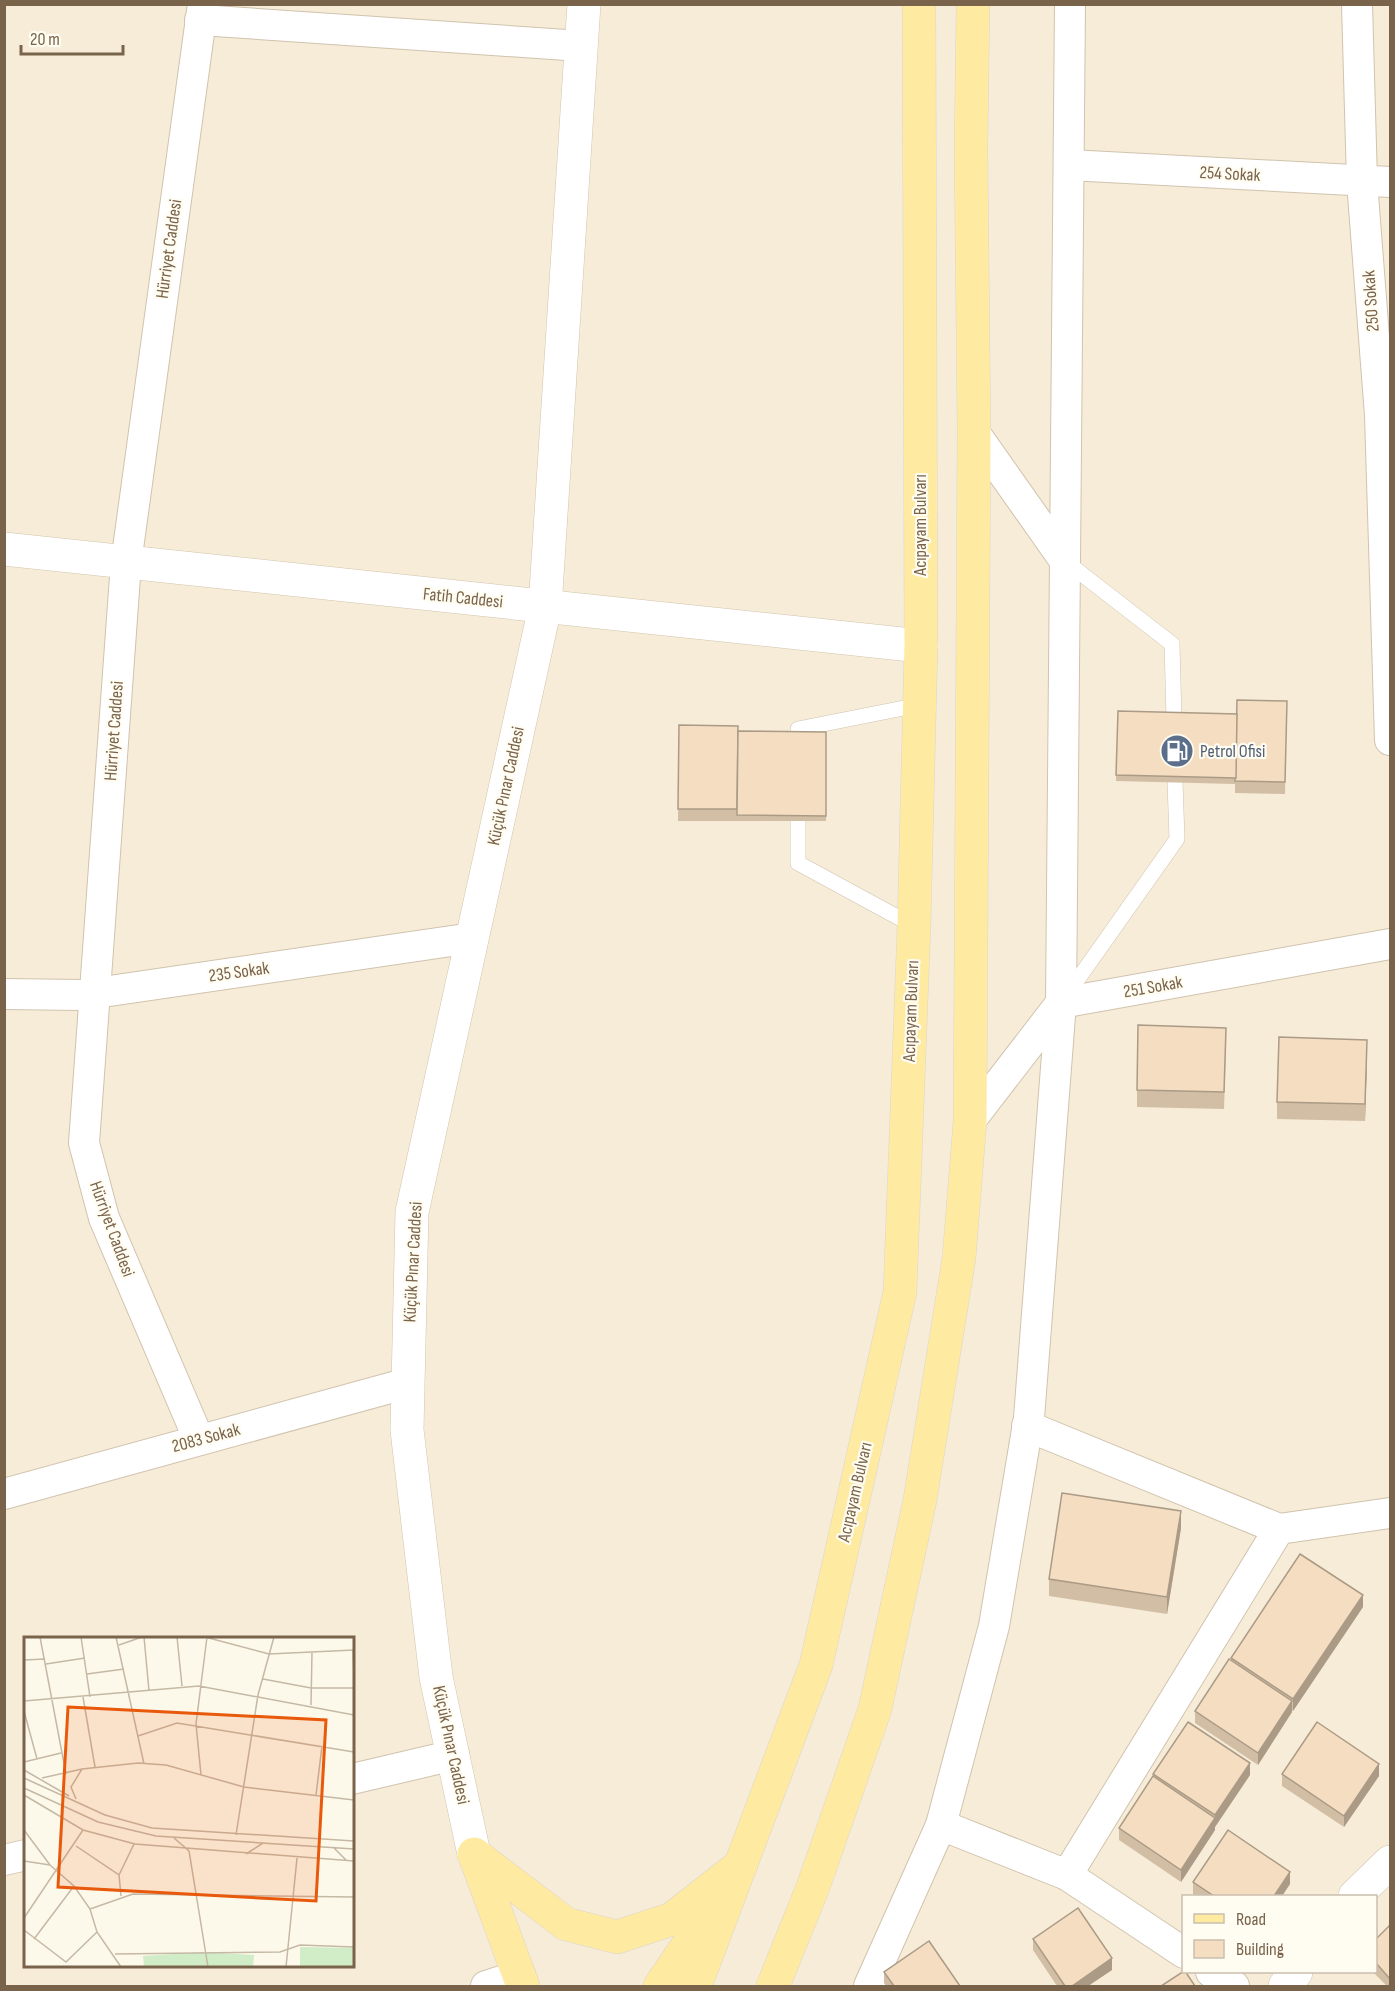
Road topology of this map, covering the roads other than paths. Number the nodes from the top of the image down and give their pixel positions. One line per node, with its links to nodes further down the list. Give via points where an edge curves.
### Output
1 (584, 4): 7 (street, Küçük Pınar Caddesi)
2 (919, 4): 15 (main road, Acıpayam Bulvarı)
3 (973, 4): 10 (main road)
4 (1070, 4): 8 (street)
5 (1357, 4): 9 (street, 250 Sokak)
6 (202, 12): 7 (street); 13 (street, Hürriyet Caddesi)
7 (581, 46): 14 (street, Küçük Pınar Caddesi)
8 (1069, 165): 9 (street, 254 Sokak); 12 (street)
9 (1376, 182): 19 (street, 250 Sokak)
10 (974, 432): 12 (street); 28 (main road)
11 (4, 549): 13 (street, Fatih Caddesi)
12 (1065, 561): 17 (lane, via 1172,644); 27 (street)
13 (126, 563): 14 (street, Fatih Caddesi); 25 (street, Hürriyet Caddesi)
14 (545, 607): 15 (street, Fatih Caddesi); 23 (street, Küçük Pınar Caddesi)
15 (921, 646): 16 (main road, Acıpayam Bulvarı)
16 (920, 705): 18 (lane, via 798,729); 22 (main road, Acıpayam Bulvarı)
17 (1174, 718)
18 (798, 737)
19 (1390, 741)
20 (1175, 782): 27 (lane, via 1177,839)
21 (798, 821): 22 (lane, via 798,863)
22 (914, 926): 41 (main road, Acıpayam Bulvarı, via 900,1292 816,1665)
23 (472, 938): 25 (street, 235 Sokak); 29 (street, Küçük Pınar Caddesi, via 412,1212)
24 (1390, 944): 27 (street, 251 Sokak)
25 (94, 993): 26 (street, 235 Sokak); 31 (street, Hürriyet Caddesi, via 84,1143 104,1218)
26 (4, 994)
27 (1061, 1003): 28 (street); 30 (street)
28 (970, 1121): 52 (main road, via 959,1258 921,1500 875,1709 813,1887)
29 (408, 1383): 31 (street, 2083 Sokak); 35 (street, Küçük Pınar Caddesi, via 407,1430 435,1665)
30 (1027, 1426): 34 (street); 37 (street, via 994,1626)
31 (199, 1440): 32 (street, 2083 Sokak)
32 (4, 1494)
33 (1390, 1513): 34 (street)
34 (1279, 1529): 43 (street)
35 (454, 1755): 36 (street); 38 (street, Küçük Pınar Caddesi)
36 (354, 1779)
37 (942, 1825): 43 (street); 53 (street)
38 (474, 1854): 41 (main road, via 566,1924 617,1937 672,1919); 48 (main road)
39 (24, 1855): 40 (street)
40 (4, 1860)
41 (742, 1865): 50 (main road); 51 (main road, Acıpayam Bulvarı)
42 (1386, 1871): 44 (street)
43 (1067, 1875): 45 (street)
44 (1356, 1895)
45 (1182, 1952)
46 (1214, 1973): 54 (street)
47 (1295, 1973): 55 (street)
48 (522, 1981): 49 (street)
49 (486, 1986)
50 (660, 1986)
51 (695, 1986)
52 (773, 1986)
53 (869, 1986)
54 (1234, 1986)
55 (1285, 1986)

